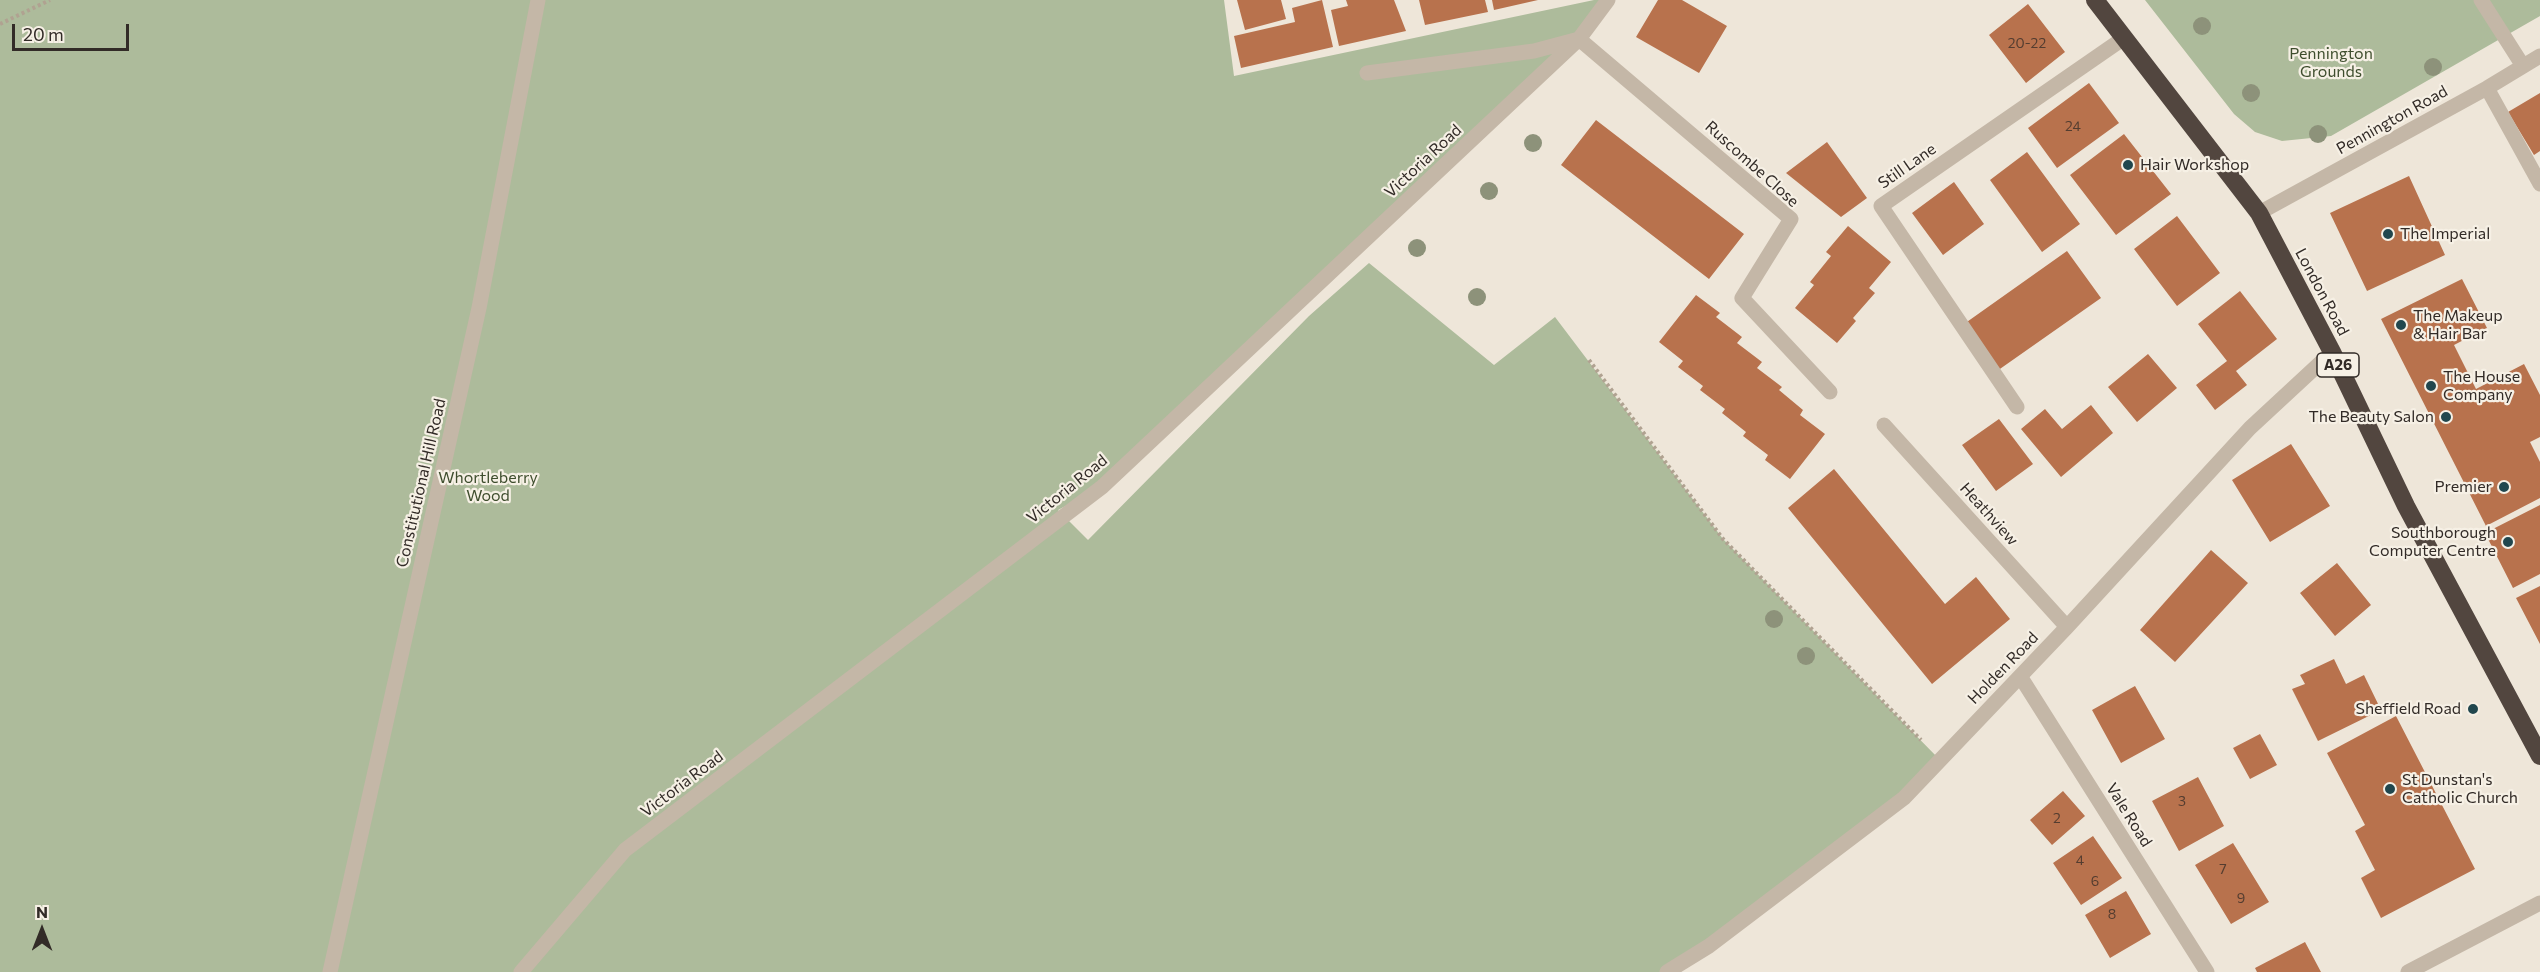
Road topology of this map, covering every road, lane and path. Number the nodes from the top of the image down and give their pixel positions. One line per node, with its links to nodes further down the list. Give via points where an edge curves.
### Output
1 (50, 0): 6 (path)
2 (538, 0): 25 (street, Constitutional Hill Road, via 479,308)
3 (1608, 0): 8 (street, Victoria Road)
4 (2095, 0): 7 (highway, London Road / A26)
5 (2481, 0): 10 (street)
6 (0, 24)
7 (2124, 38): 14 (highway, London Road / A26); 18 (street, Still Lane, via 1881,206)
8 (1579, 39): 11 (street, via 1534,51); 17 (street, Ruscombe Close, via 1791,219 1742,298); 26 (street, Victoria Road, via 1102,487 626,850)
9 (2540, 56): 10 (street, Pennington Road)
10 (2523, 66): 12 (street, Pennington Road)
11 (1367, 73)
12 (2487, 88): 13 (street); 14 (street, Pennington Road)
13 (2540, 184)
14 (2259, 213): 15 (highway, London Road / A26)
15 (2332, 352): 20 (street, Holden Road, via 2250,428); 22 (highway, London Road / A26, via 2406,506)
16 (1589, 360): 23 (path, via 1723,539)
17 (1830, 392)
18 (2017, 407)
19 (1884, 425): 20 (street, Heathview)
20 (2067, 627): 21 (street, Holden Road)
21 (2020, 676): 23 (street, Holden Road); 28 (street, Vale Road)
22 (2540, 756)
23 (1940, 760): 27 (street, Holden Road, via 1904,798 1710,946)
24 (2540, 903): 29 (street)
25 (330, 972)
26 (521, 972)
27 (1667, 972)
28 (2207, 972)
29 (2409, 972)

